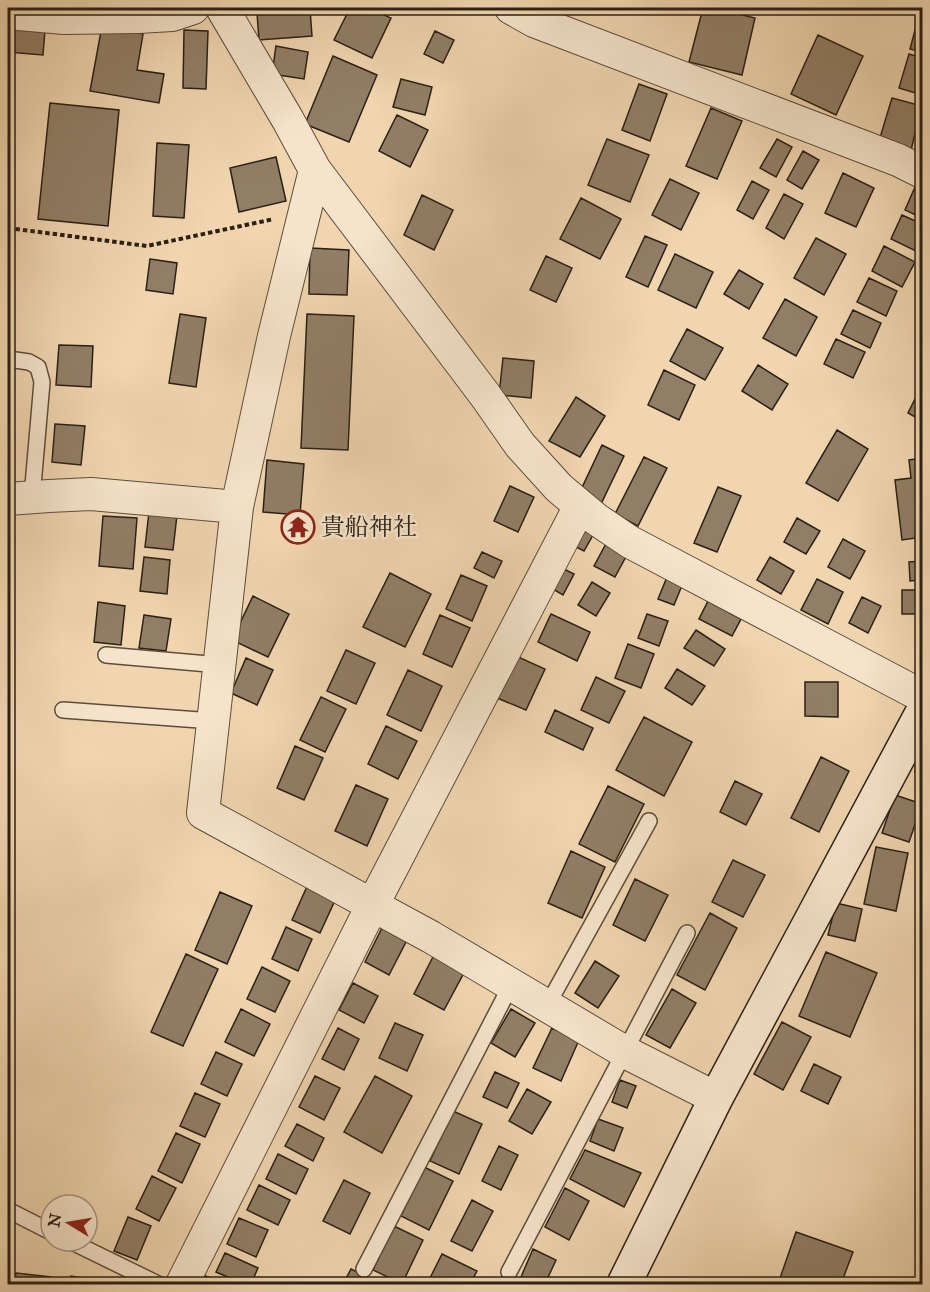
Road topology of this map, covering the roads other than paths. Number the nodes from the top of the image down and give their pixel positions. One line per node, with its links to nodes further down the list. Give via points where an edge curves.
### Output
1 (193, 8): 4 (street, via 172,15 138,17 64,18)
2 (222, 8): 5 (street)
3 (511, 8): 6 (street, via 534,21)
4 (8, 13)
5 (315, 170): 9 (street, via 520,445); 10 (street)
6 (922, 172)
7 (8, 359): 8 (lane, via 29,362 38,368 42,382)
8 (20, 498): 10 (street, via 91,494)
9 (580, 506): 13 (street, via 630,542); 18 (street)
10 (237, 507): 12 (street)
11 (106, 655): 12 (lane)
12 (220, 664): 16 (street)
13 (922, 696)
14 (63, 710): 16 (lane)
15 (922, 713): 23 (street)
16 (213, 722): 18 (street, via 203,813)
17 (649, 821): 21 (lane)
18 (372, 906): 20 (street); 30 (street)
19 (687, 933): 22 (lane)
20 (511, 985): 21 (street); 27 (lane)
21 (547, 1006): 22 (street)
22 (625, 1052): 23 (street); 28 (lane)
23 (716, 1098): 31 (street)
24 (8, 1210): 25 (lane)
25 (39, 1226)
26 (95, 1253): 29 (lane)
27 (364, 1269)
28 (509, 1272)
29 (158, 1284)
30 (182, 1284)
31 (624, 1284)

